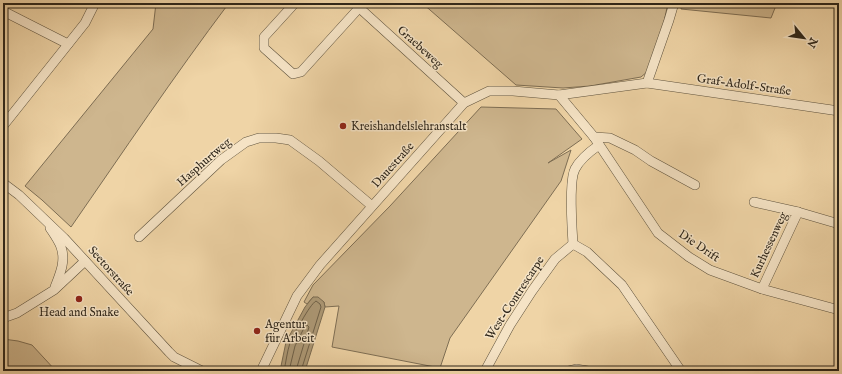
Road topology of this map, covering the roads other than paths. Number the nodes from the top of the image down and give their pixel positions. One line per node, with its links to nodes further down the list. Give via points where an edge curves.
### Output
1 (95, 3): 6 (street, via 85,22)
2 (295, 3): 4 (street, Graebeweg, via 264,38 264,48 293,74 301,72)
3 (674, 3): 7 (street)
4 (356, 5): 9 (street, Graebeweg)
5 (3, 11): 6 (street)
6 (68, 44): 11 (street)
7 (646, 83): 8 (street, Dauestraße); 10 (street, Graf-Adolf-Straße)
8 (560, 95): 9 (street, Dauestraße, via 489,91); 12 (street, Die Drift)
9 (464, 103): 16 (street, Dauestraße)
10 (839, 110)
11 (3, 126)
12 (596, 141): 14 (street, via 610,138); 21 (street, via 574,171); 23 (street, Die Drift, via 658,232 710,270)
13 (3, 183): 18 (street, Seetorstraße)
14 (695, 185)
15 (754, 202): 17 (street, Kurhessenweg)
16 (372, 206): 20 (street, Hasphurtweg, via 290,140 260,138 246,142 221,160); 28 (street, Dauestraße, via 320,265 297,296)
17 (798, 212): 19 (street, Kurhessenweg); 23 (street, Kurhessenweg)
18 (45, 218): 22 (street, Seetorstraße); 24 (street, via 61,247 63,258)
19 (839, 224)
20 (139, 237)
21 (573, 244): 29 (street, West-Contrescarpe, via 555,259 532,291); 32 (street, via 588,252 622,285)
22 (86, 261): 24 (street); 27 (street, Seetorstraße, via 174,357)
23 (762, 289): 25 (street, Die Drift)
24 (54, 290): 26 (street, via 17,313)
25 (839, 310)
26 (3, 318)
27 (202, 371)
28 (261, 371)
29 (485, 371)
30 (568, 371): 31 (street)
31 (588, 371)
32 (681, 371)

